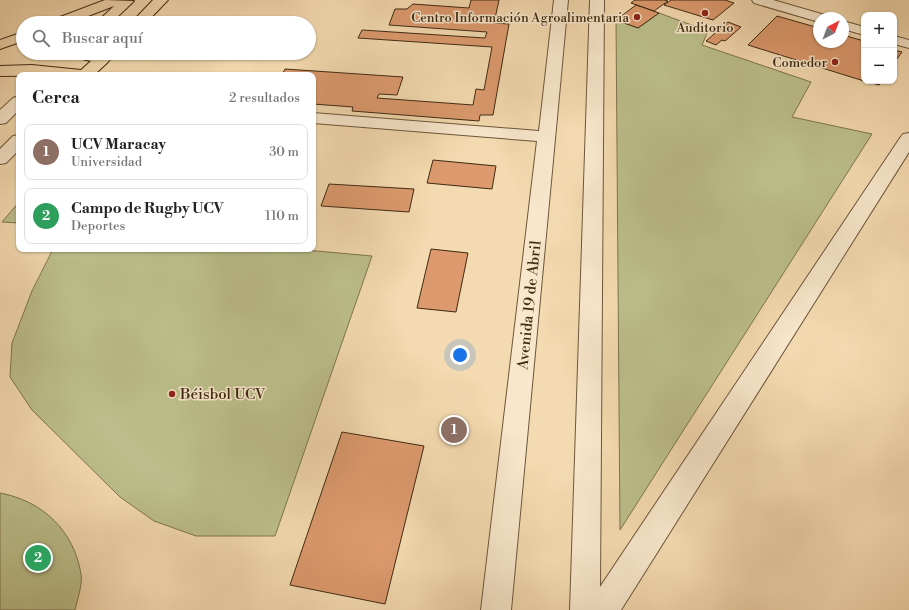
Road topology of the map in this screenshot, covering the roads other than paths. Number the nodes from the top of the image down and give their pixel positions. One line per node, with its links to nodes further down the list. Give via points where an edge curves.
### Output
1 (117, 0): 7 (main road)
2 (128, 0): 8 (main road)
3 (161, 0): 9 (main road)
4 (561, 0): 30 (street, Avenida 19 de Abril)
5 (597, 0): 35 (street)
6 (759, 0): 10 (street)
7 (75, 16)
8 (111, 16)
9 (145, 16)
10 (813, 16)
11 (849, 27): 12 (street)
12 (861, 30)
13 (16, 39): 16 (main road)
14 (897, 41): 15 (street)
15 (909, 44)
16 (0, 45)
17 (16, 48): 18 (main road)
18 (0, 49)
19 (62, 60): 23 (main road)
20 (101, 60): 24 (main road)
21 (0, 71): 22 (main road, via 19,69)
22 (41, 72)
23 (49, 72)
24 (88, 72)
25 (0, 78): 26 (main road)
26 (16, 80)
27 (16, 104): 29 (street)
28 (316, 118): 30 (street)
29 (0, 119)
30 (547, 137): 34 (street, Avenida 19 de Abril)
31 (909, 138): 36 (street)
32 (16, 143): 33 (street)
33 (0, 159)
34 (496, 610)
35 (585, 610)
36 (603, 610)

